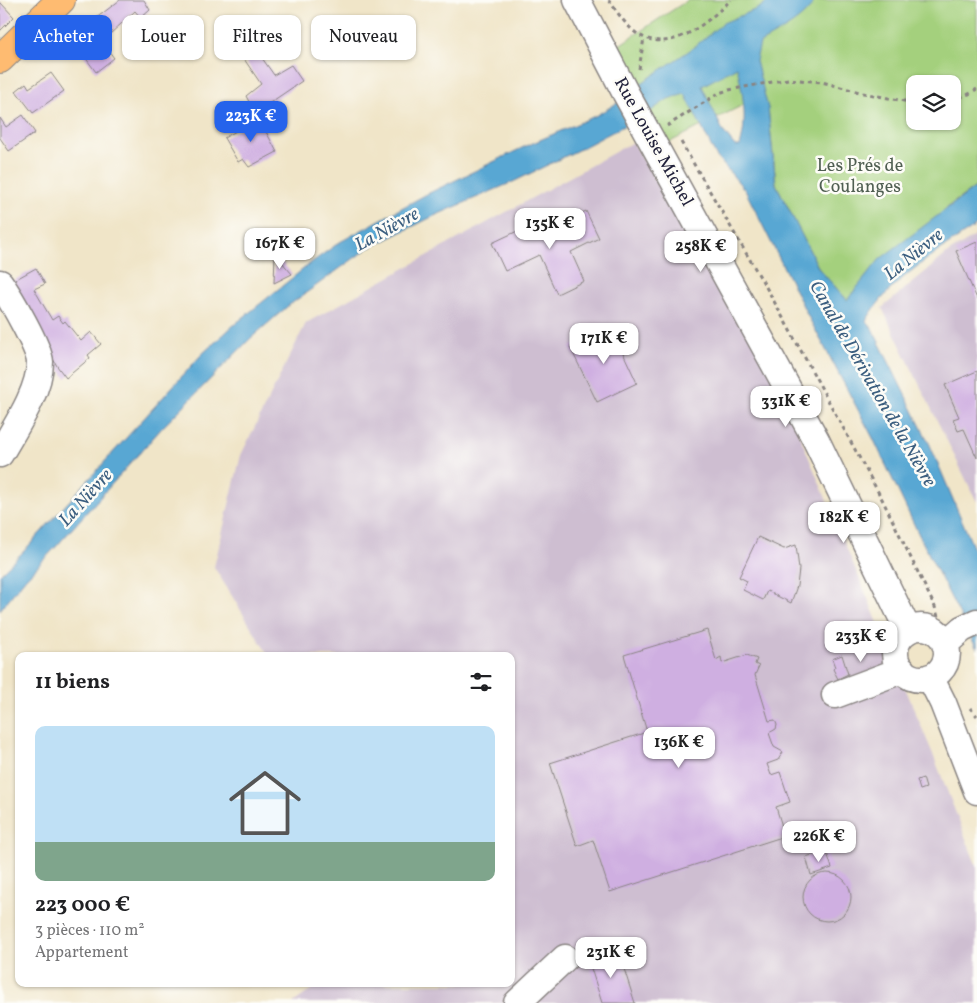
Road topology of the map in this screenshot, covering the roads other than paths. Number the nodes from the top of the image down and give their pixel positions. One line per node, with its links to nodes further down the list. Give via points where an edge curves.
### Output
1 (61, 0): 3 (main road)
2 (577, 0): 6 (street, Rue Louise Michel, via 816,440)
3 (0, 59)
4 (0, 283): 5 (street, via 40,361 37,381)
5 (0, 454)
6 (908, 630): 7 (street, via 923,627 937,632); 8 (street, via 896,648 895,656)
7 (961, 632): 9 (street, via 946,660)
8 (902, 670): 9 (street, via 915,678); 10 (street)
9 (930, 676): 11 (street)
10 (835, 695)
11 (977, 791)
12 (565, 958): 13 (street)
13 (517, 1003)

